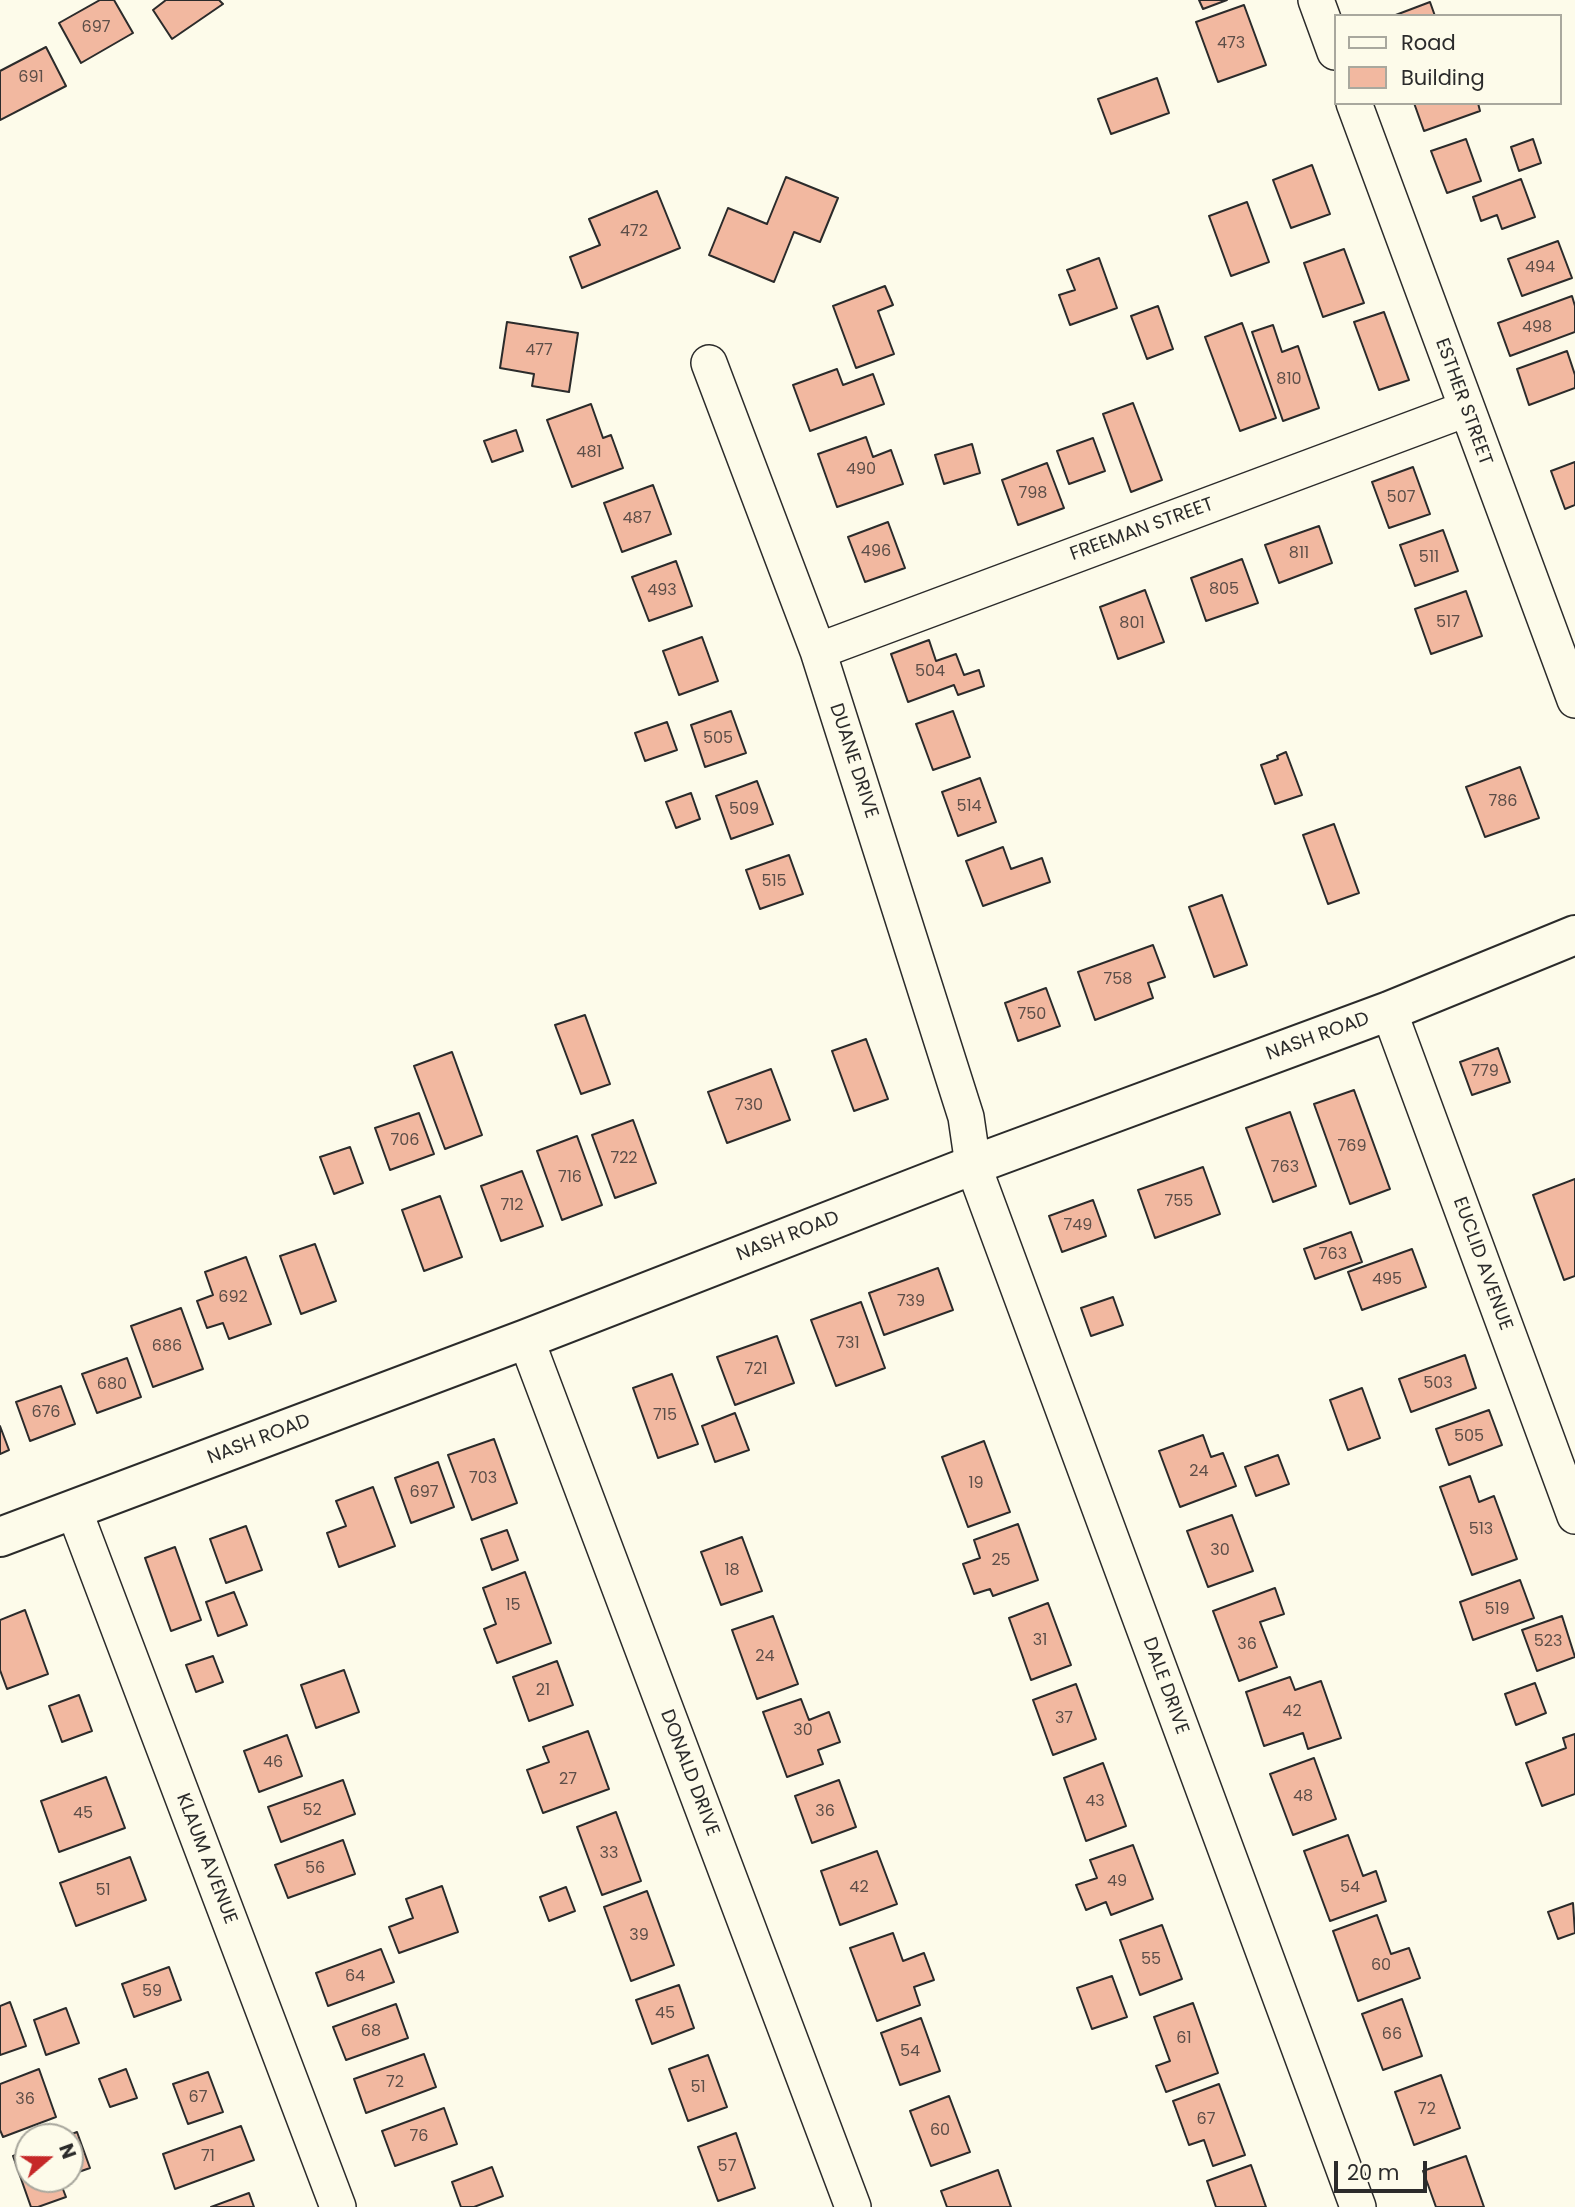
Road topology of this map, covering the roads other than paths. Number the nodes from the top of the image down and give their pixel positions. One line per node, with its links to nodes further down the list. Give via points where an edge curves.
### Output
1 (1316, 0): 2 (street)
2 (1334, 49)
3 (1355, 105): 5 (street, ESTHER STREET)
4 (709, 363): 6 (street, DUANE DRIVE)
5 (1466, 409): 6 (street, FREEMAN STREET); 7 (street, ESTHER STREET)
6 (818, 651): 10 (street, DUANE DRIVE, via 966,1116)
7 (1575, 700)
8 (1575, 935): 9 (main road, NASH ROAD)
9 (1389, 1011): 10 (main road, NASH ROAD); 13 (street, EUCLID AVENUE)
10 (973, 1165): 11 (main road, NASH ROAD); 17 (street, DALE DRIVE)
11 (526, 1339): 12 (main road, NASH ROAD); 16 (street, DONALD DRIVE)
12 (74, 1510): 14 (main road, NASH ROAD); 15 (street, KLAUM AVENUE)
13 (1575, 1517)
14 (0, 1537)
15 (338, 2207)
16 (853, 2207)
17 (1358, 2207)

